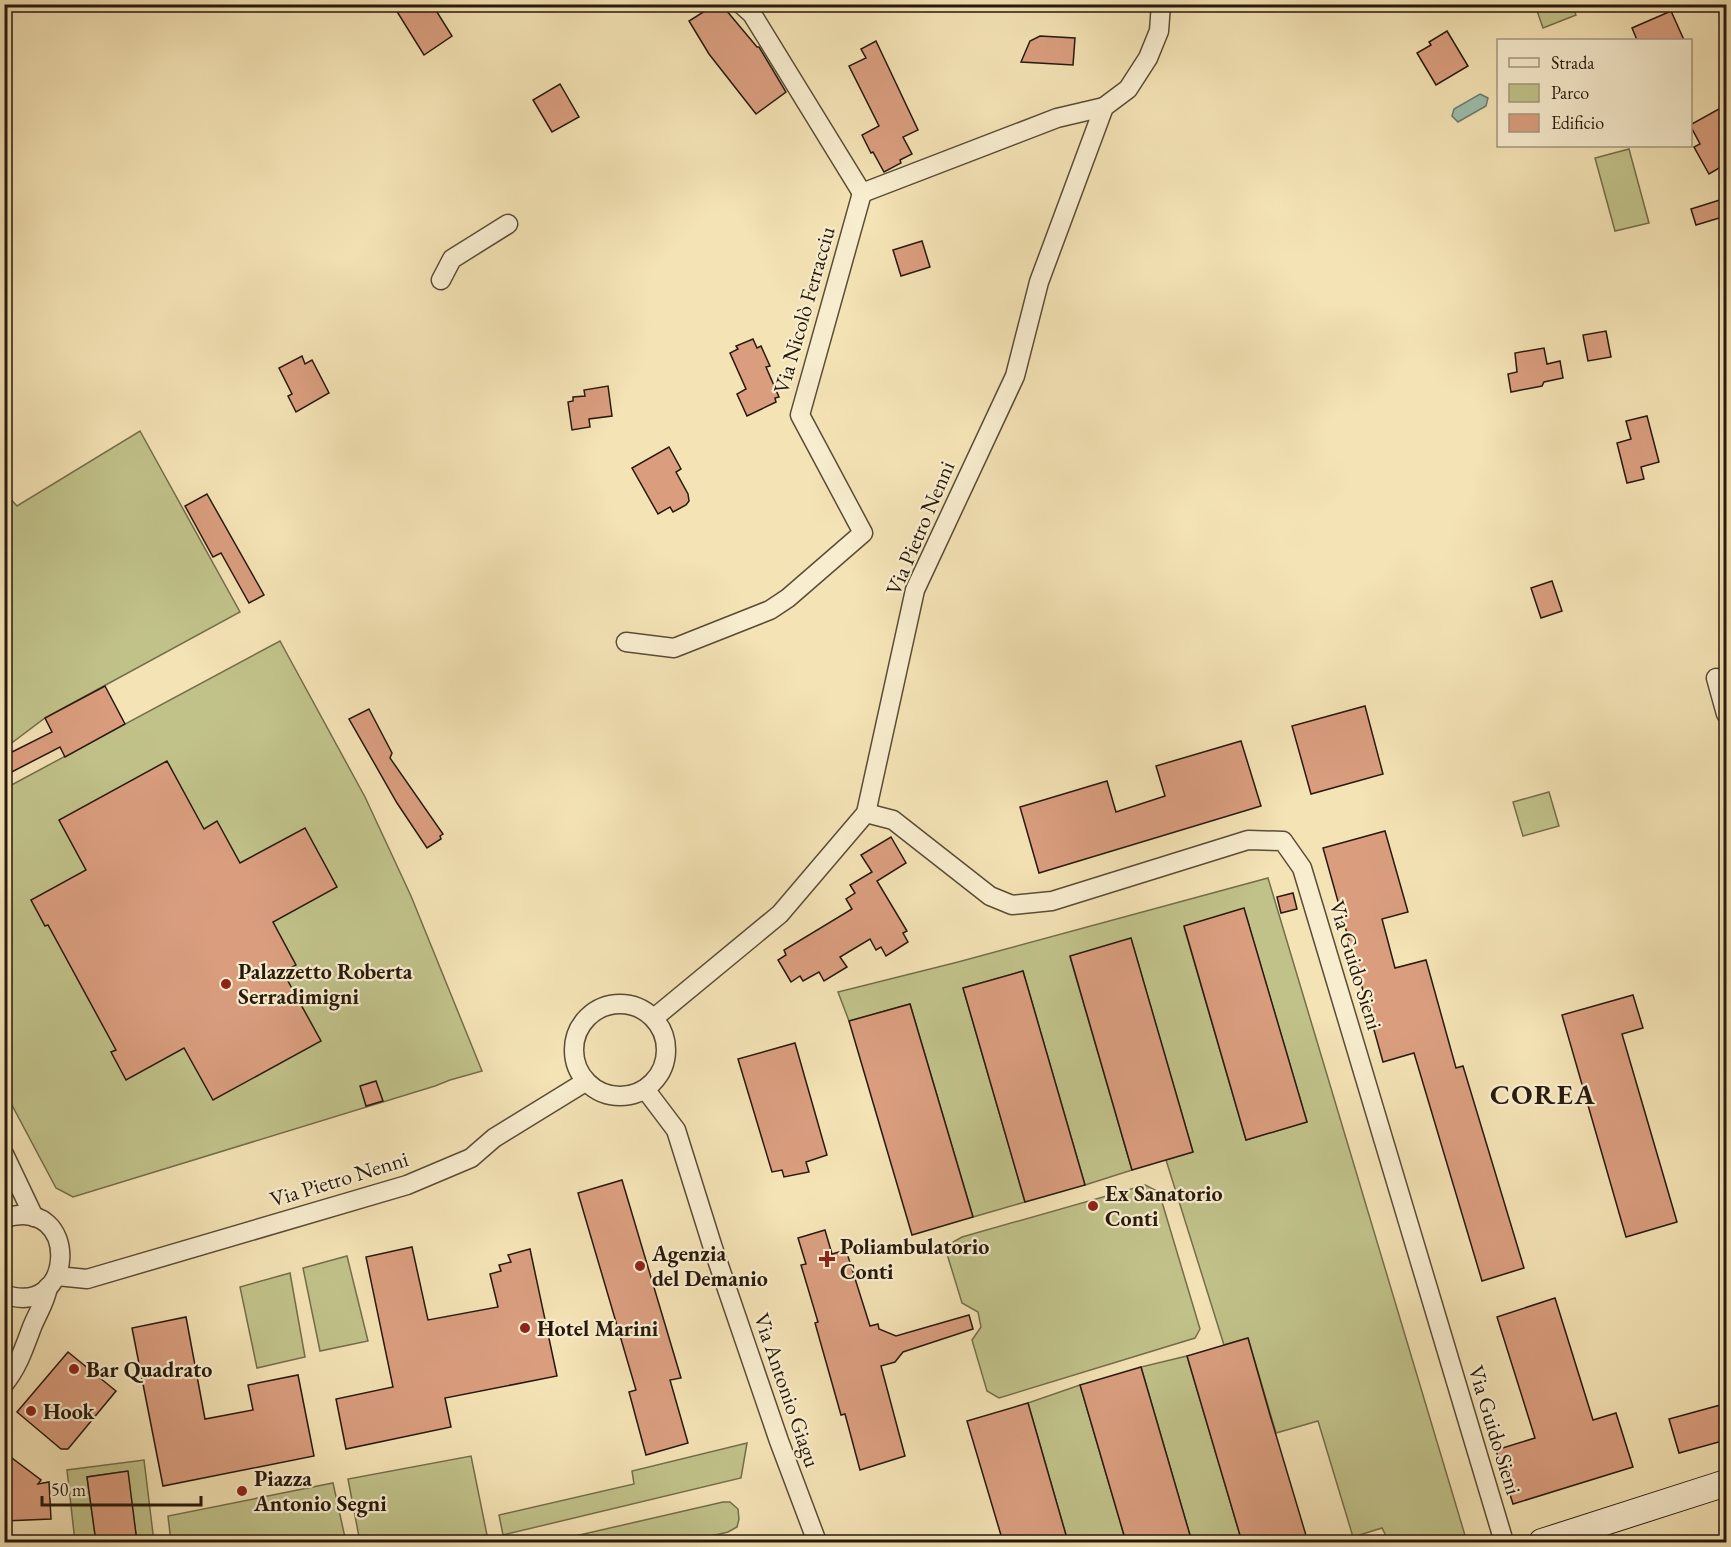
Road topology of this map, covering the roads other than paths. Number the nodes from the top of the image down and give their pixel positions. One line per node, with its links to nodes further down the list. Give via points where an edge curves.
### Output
1 (741, 4): 4 (street, via 752,14)
2 (1161, 4): 3 (street, via 1159,32 1148,57 1128,89)
3 (1104, 107): 4 (street, via 1057,118); 10 (street, Via Pietro Nenni, via 1039,282 1016,376 915,590)
4 (862, 193): 7 (street, Via Nicolò Ferracciu, via 800,415 863,533 770,610 674,648)
5 (508, 224): 6 (street, via 452,259)
6 (441, 280)
7 (626, 642)
8 (1716, 678): 9 (street)
9 (1726, 714)
10 (866, 813): 11 (street, Via Pietro Nenni, via 780,914); 25 (street, Via Guido Sieni, via 893,820 990,896 1012,904 1052,901 1248,840 1283,841 1302,868)
11 (654, 1018): 12 (street, via 628,1004 612,1004 586,1018 573,1043 573,1057); 13 (street, via 662,1029 666,1056 663,1069)
12 (585, 1082): 13 (street, via 614,1096 633,1095); 18 (street, Via Pietro Nenni, via 494,1138 471,1158 407,1185)
13 (645, 1089): 24 (street, Via Antonio Giagu, via 676,1130 779,1441)
14 (4, 1154): 15 (street)
15 (34, 1217): 16 (street); 17 (street, via 56,1234)
16 (4, 1218)
17 (61, 1248): 18 (street); 19 (street, via 61,1262)
18 (87, 1279): 19 (street, Via Pietro Nenni)
19 (52, 1281): 20 (street, via 31,1296); 21 (street)
20 (8, 1295): 21 (street)
21 (33, 1326): 22 (street, via 13,1373)
22 (4, 1384)
23 (1726, 1483): 26 (main road)
24 (817, 1542)
25 (1504, 1542)
26 (1542, 1542)

